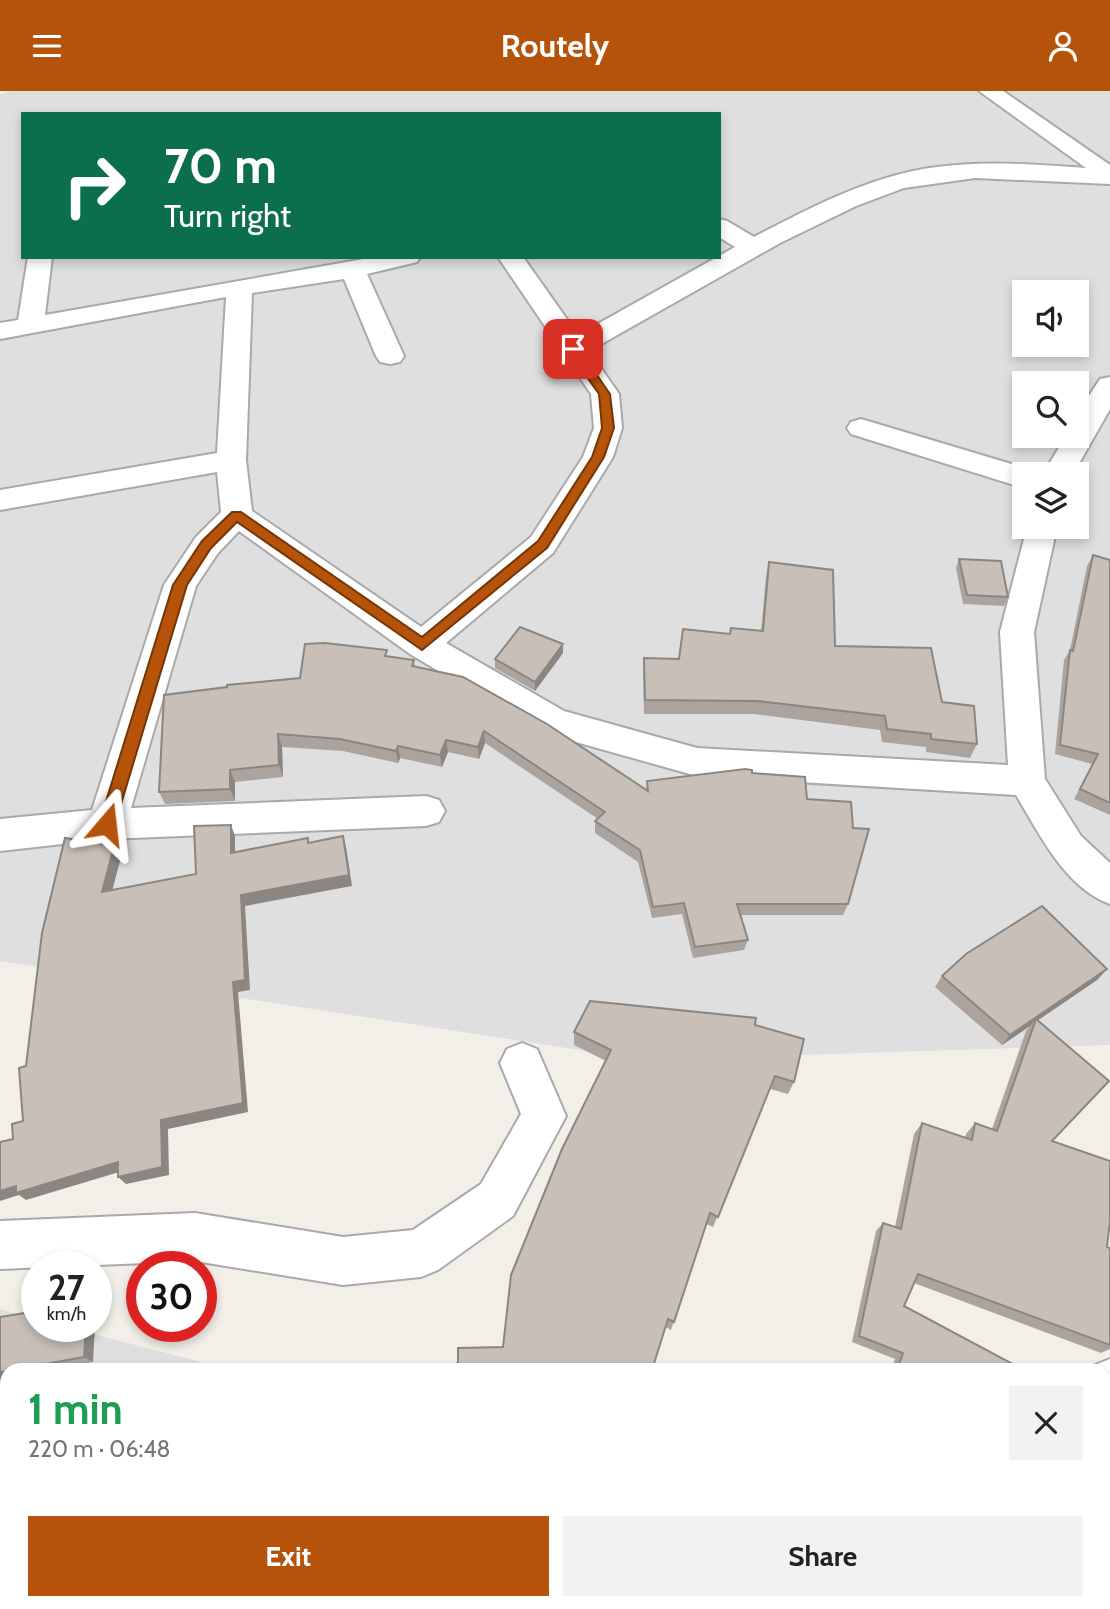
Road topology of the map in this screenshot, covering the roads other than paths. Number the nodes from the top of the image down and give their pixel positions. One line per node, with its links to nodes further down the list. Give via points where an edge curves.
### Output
1 (989, 91): 2 (street)
2 (1110, 176): 4 (street, via 1016,171 931,175 860,195)
3 (721, 227): 4 (street)
4 (752, 247): 13 (street)
5 (40, 259): 11 (street)
6 (400, 259): 9 (street)
7 (511, 259): 13 (street)
8 (284, 269): 9 (street); 10 (street)
9 (353, 270): 14 (street)
10 (239, 287): 11 (street); 17 (street)
11 (30, 326): 12 (street)
12 (0, 331)
13 (573, 349): 23 (street, via 604,394 608,428 598,457 542,545)
14 (390, 356)
15 (1110, 385): 18 (street)
16 (861, 428): 19 (street)
17 (231, 460): 20 (street); 21 (street)
18 (1065, 462)
19 (1012, 474)
20 (0, 500)
21 (237, 515): 23 (street); 26 (street, via 207,545 180,585)
22 (1039, 539): 24 (street, via 1017,632)
23 (422, 645): 24 (street, via 553,722 696,762)
24 (1027, 781): 28 (street, via 1067,847)
25 (426, 811): 26 (street)
26 (107, 824): 27 (street)
27 (0, 835)
28 (1110, 887)
29 (522, 1063): 30 (street, via 544,1115 497,1200 421,1253 343,1261 195,1237)
30 (0, 1245)

